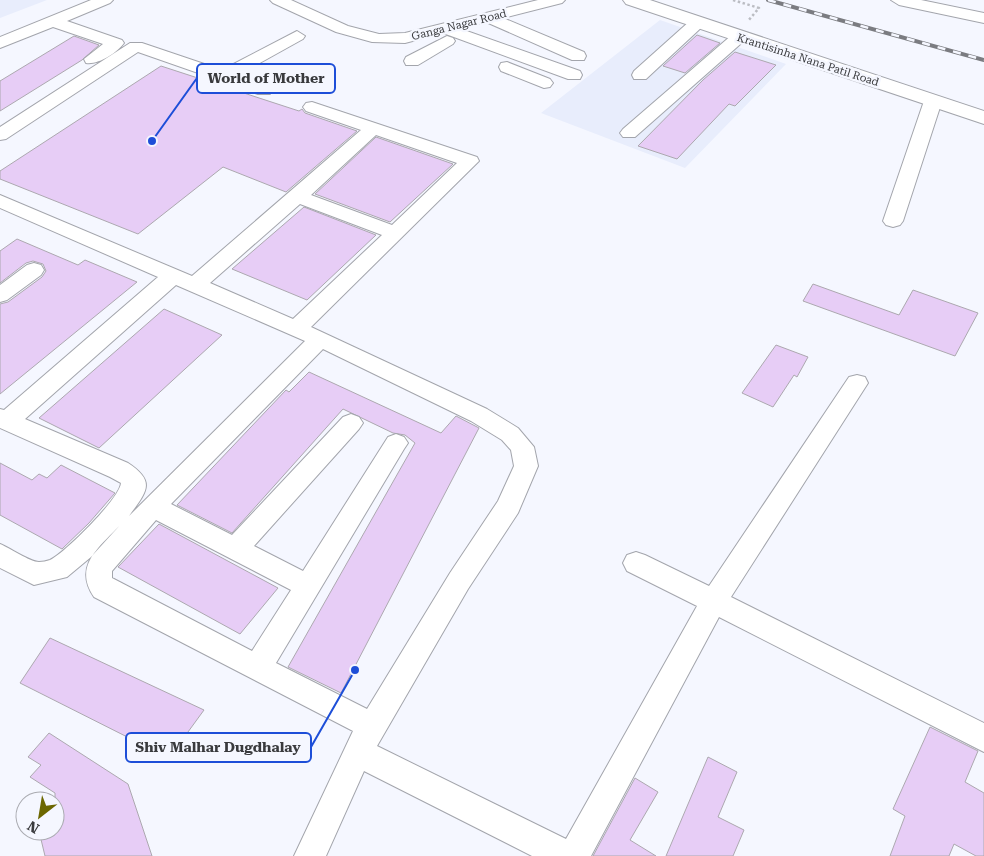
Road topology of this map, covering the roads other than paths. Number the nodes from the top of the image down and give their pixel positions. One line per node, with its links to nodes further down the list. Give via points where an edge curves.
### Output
1 (77, 0): 11 (street)
2 (105, 0): 9 (street)
3 (278, 0): 12 (street, Ganga Nagar Road, via 362,36 405,38 427,32)
4 (556, 0): 7 (street, Ganga Nagar Road)
5 (632, 0): 10 (main road, Krantisinha Nana Patil Road)
6 (900, 0): 8 (street)
7 (488, 17): 12 (street, Ganga Nagar Road); 16 (street)
8 (984, 18)
9 (53, 22): 15 (street); 25 (street, via 116,43)
10 (696, 23): 14 (main road, Krantisinha Nana Patil Road); 19 (street)
11 (0, 30)
12 (446, 35): 17 (street, Ganga Nagar Road); 18 (street); 21 (street)
13 (297, 36): 20 (street)
14 (739, 37): 23 (main road, Krantisinha Nana Patil Road); 28 (street)
15 (0, 43)
16 (578, 56)
17 (412, 61)
18 (574, 75)
19 (640, 75)
20 (224, 76): 22 (street); 29 (street, via 136,46)
21 (544, 82)
22 (264, 90)
23 (933, 101): 26 (main road, Krantisinha Nana Patil Road); 32 (street)
24 (312, 107): 27 (street)
25 (0, 117)
26 (984, 118)
27 (372, 129): 30 (street); 33 (street, via 470,162)
28 (629, 133)
29 (0, 135)
30 (298, 196): 33 (street); 35 (street)
31 (0, 201): 35 (street)
32 (893, 221)
33 (396, 233): 37 (street)
34 (34, 270): 36 (street)
35 (185, 280): 37 (street); 40 (street)
36 (0, 295)
37 (296, 328): 38 (street)
38 (320, 339): 43 (street); 50 (street, via 479,415 510,434 522,447 526,466 508,506)
39 (857, 383): 48 (street)
40 (4, 420): 45 (street, via 119,470 133,479 133,490 113,517 58,569 34,574)
41 (351, 423): 44 (street)
42 (396, 443): 47 (street)
43 (153, 506): 44 (street); 49 (street, via 101,565 98,582 104,589)
44 (236, 548): 47 (street)
45 (0, 555)
46 (636, 564): 48 (street)
47 (308, 586): 49 (street)
48 (714, 601): 51 (street); 55 (street)
49 (257, 668): 50 (street)
50 (372, 726): 52 (street)
51 (984, 738)
52 (357, 752): 53 (street); 54 (street)
53 (310, 856)
54 (566, 856)
55 (574, 856)

